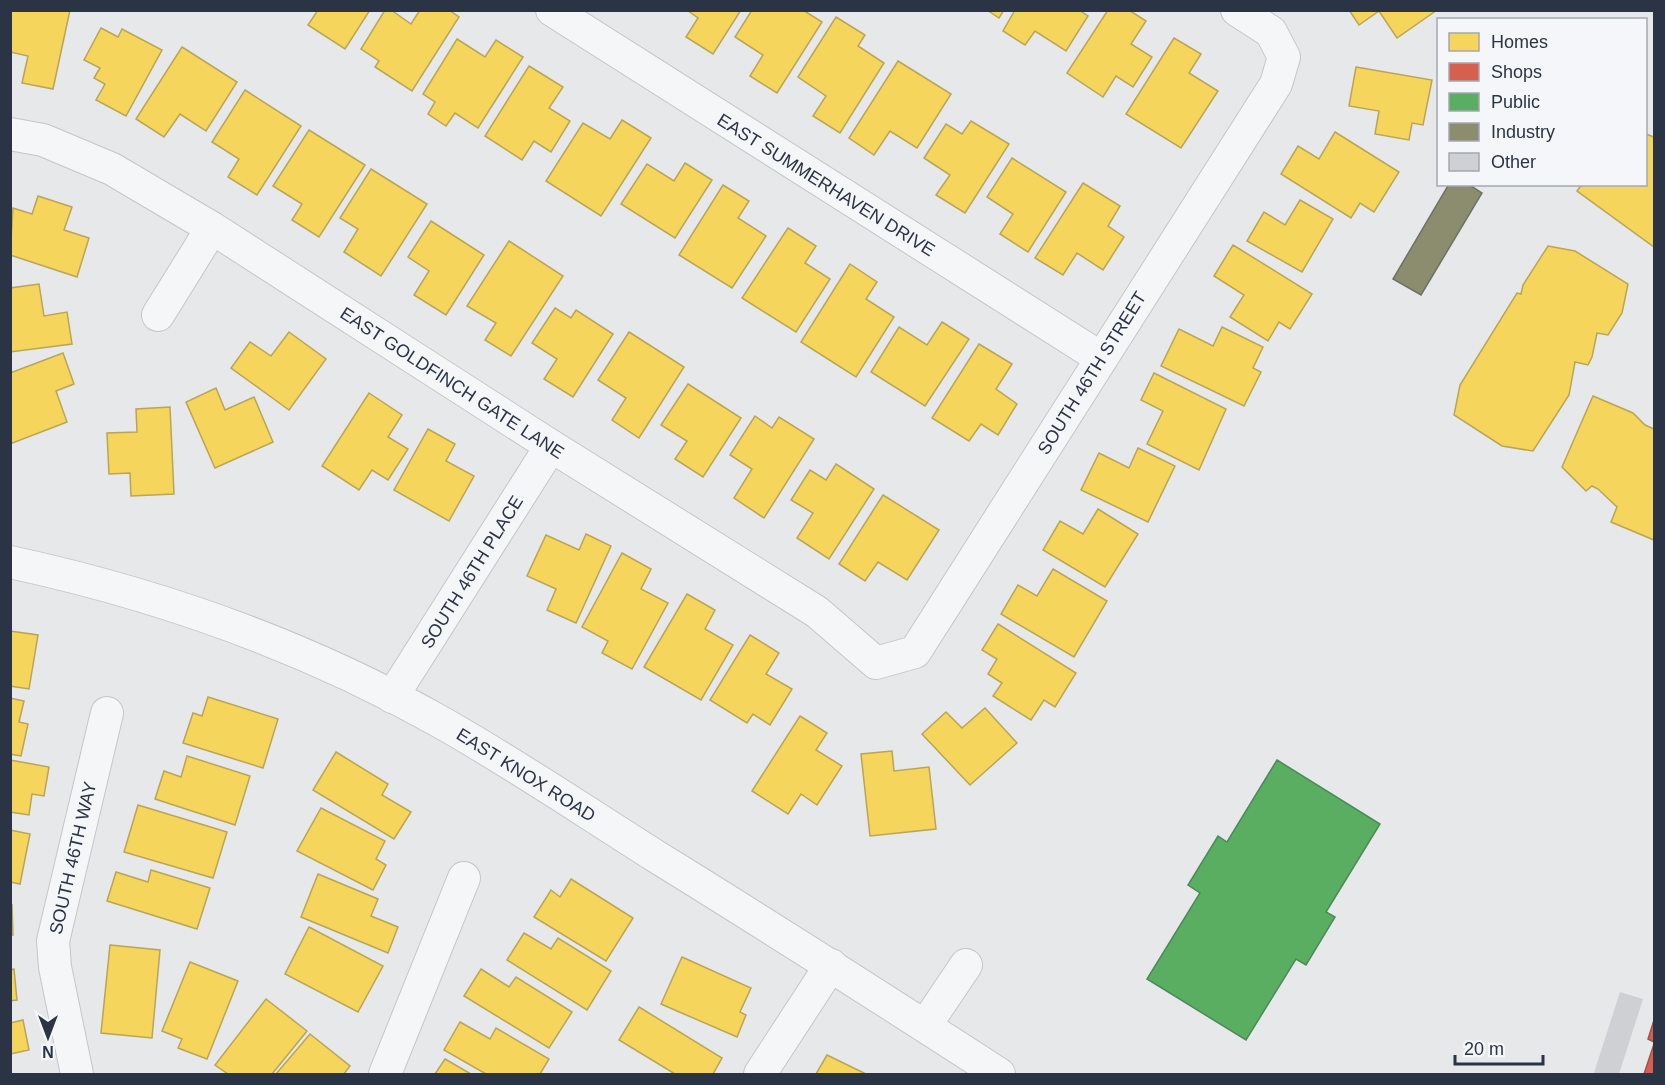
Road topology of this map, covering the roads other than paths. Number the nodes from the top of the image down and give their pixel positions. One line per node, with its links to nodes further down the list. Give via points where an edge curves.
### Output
1 (552, 10): 6 (street, EAST SUMMERHAVEN DRIVE)
2 (1237, 10): 6 (street, SOUTH 46TH STREET, via 1271,32 1284,57 1276,84)
3 (10, 134): 4 (street, EAST GOLDFINCH GATE LANE, via 43,140 112,169)
4 (212, 228): 5 (street); 7 (street, EAST GOLDFINCH GATE LANE)
5 (158, 315)
6 (1101, 358): 9 (street, SOUTH 46TH STREET, via 915,652)
7 (551, 446): 9 (street, EAST GOLDFINCH GATE LANE, via 818,612); 10 (street, SOUTH 46TH PLACE)
8 (10, 562): 10 (street, EAST KNOX ROAD, via 80,578 206,617 275,643)
9 (876, 663)
10 (392, 697): 14 (street, EAST KNOX ROAD, via 516,768)
11 (107, 713): 16 (street, SOUTH 46TH WAY, via 53,941)
12 (464, 878): 17 (street)
13 (966, 964): 15 (street)
14 (831, 965): 15 (street, EAST KNOX ROAD); 18 (street)
15 (925, 1026): 19 (street, EAST KNOX ROAD)
16 (77, 1074)
17 (385, 1074)
18 (760, 1074)
19 (999, 1074)

